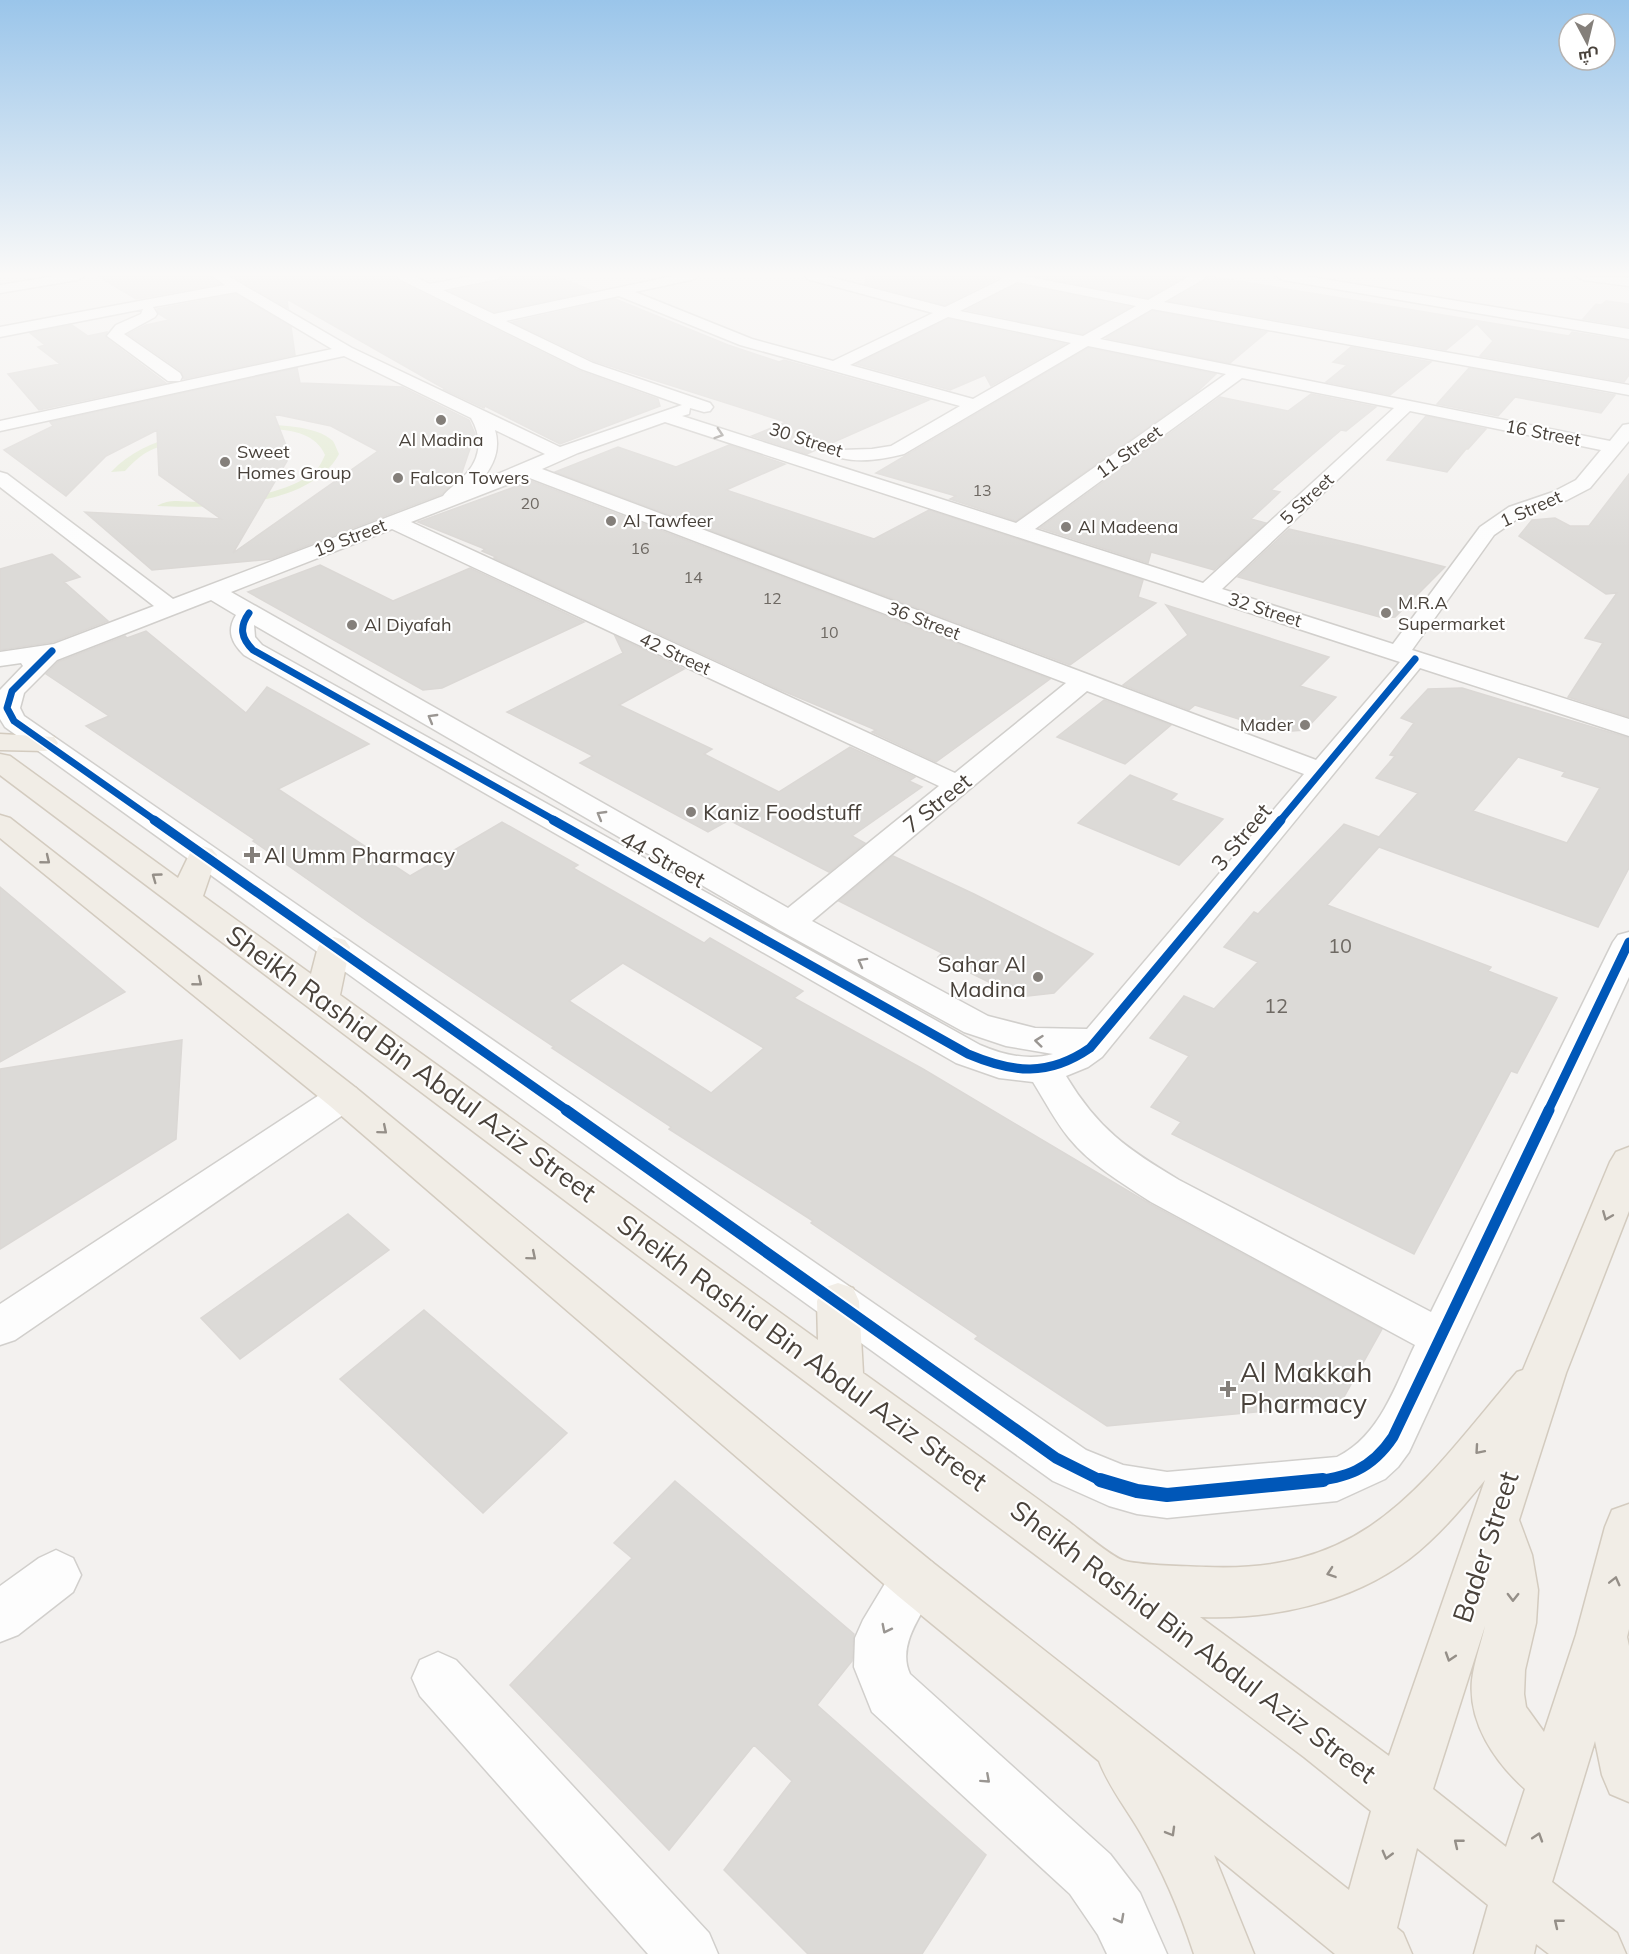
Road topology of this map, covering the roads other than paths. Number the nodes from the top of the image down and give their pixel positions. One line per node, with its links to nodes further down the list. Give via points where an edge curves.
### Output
1 (160, 367): 14 (street)
2 (228, 367): 14 (street)
3 (259, 367): 13 (street)
4 (378, 367): 15 (street)
5 (590, 367): 20 (street, 30 Street)
6 (834, 367): 17 (street)
7 (1040, 367): 17 (street)
8 (1209, 367): 11 (street, 16 Street)
9 (1502, 367): 16 (street)
10 (321, 373): 13 (street)
11 (1238, 373): 18 (street, 16 Street); 37 (street, 11 Street)
12 (356, 375): 15 (street)
13 (224, 376): 23 (street)
14 (174, 377): 19 (street, via 49,404)
15 (410, 384): 22 (street)
16 (1629, 390)
17 (975, 405): 27 (street)
18 (1406, 406): 25 (street, 16 Street); 39 (street, 5 Street)
19 (4, 407)
20 (671, 409): 21 (street, 30 Street); 28 (street, 19 Street); 31 (street, 30 Street, one-way to 31)
21 (716, 411)
22 (478, 415): 28 (street); 35 (street, via 485,423 490,441 485,461 469,482)
23 (0, 426)
24 (1629, 429): 25 (street, 1 Street)
25 (1614, 447): 42 (street, 1 Street, via 1590,477 1573,490 1516,511 1487,531)
26 (829, 448): 29 (street, 30 Street)
27 (897, 450): 29 (street); 30 (street, via 886,463)
28 (559, 454): 32 (street, 19 Street)
29 (848, 454): 30 (street, 30 Street)
30 (874, 468): 31 (street); 34 (street, 32 Street)
31 (823, 469): 34 (street, 32 Street)
32 (527, 470): 35 (street, 19 Street); 47 (street, 36 Street)
33 (0, 478): 40 (street)
34 (901, 492): 37 (street, 32 Street)
35 (442, 503): 36 (street, 19 Street)
36 (393, 522): 38 (street, 19 Street); 53 (street, 42 Street)
37 (1020, 531): 39 (street, 32 Street)
38 (212, 591): 40 (street, 19 Street); 41 (street, 44 Street)
39 (1207, 591): 42 (street, 32 Street)
40 (169, 607): 43 (street, 19 Street)
41 (249, 613): 57 (street, 44 Street, one-way to 41); 62 (street, 44 Street, via 241,633 253,650 968,1053 1000,1067)
42 (1407, 656): 48 (street, 32 Street); 52 (street, 3 Street)
43 (40, 657): 44 (street); 45 (street, 19 Street); 46 (street, 19 Street); 50 (street, via 12,692 7,708 14,722)
44 (0, 659)
45 (0, 669)
46 (0, 681)
47 (1083, 682): 52 (street, 36 Street); 53 (street, 7 Street)
48 (1629, 728)
49 (0, 742): 50 (main road)
50 (45, 744): 55 (street)
51 (0, 762): 56 (main road, Sheikh Rashid Bin Abdul Aziz Street, one-way to 51)
52 (1321, 771): 61 (street, 3 Street)
53 (958, 785): 57 (street, 7 Street)
54 (0, 824): 63 (main road, one-way to 63)
55 (202, 855): 56 (main road); 59 (street)
56 (186, 899): 60 (main road, Sheikh Rashid Bin Abdul Aziz Street)
57 (790, 923): 61 (street, 44 Street, one-way to 57, via 1046,1042 994,1032)
58 (1629, 942): 67 (street)
59 (334, 947): 60 (main road); 65 (street)
60 (322, 1000): 69 (main road, Sheikh Rashid Bin Abdul Aziz Street)
61 (1097, 1040): 62 (street, 44 Street, via 1070,1062)
62 (1044, 1070): 67 (street, via 1069,1112 1121,1164)
63 (343, 1097): 66 (street); 73 (main road, one-way to 73)
64 (1629, 1162): 68 (main road, Bader Street, one-way to 68)
65 (838, 1301): 67 (street, via 1056,1458 1085,1476 1142,1494 1336,1479 1355,1473 1378,1457 1393,1437); 69 (main road)
66 (0, 1327)
67 (1441, 1338)
68 (1544, 1373): 70 (main road, Bader Street); 74 (main road, one-way to 74, via 1406,1531 1341,1569 1302,1582 1244,1592)
69 (841, 1380): 74 (main road, Sheikh Rashid Bin Abdul Aziz Street)
70 (1495, 1521): 80 (main road, one-way to 80, via 1512,1569 1514,1593 1497,1681 1498,1706 1511,1734 1530,1760); 81 (main road, Bader Street, one-way to 81)
71 (1629, 1527): 76 (main road, one-way to 71)
72 (56, 1575): 75 (street)
73 (915, 1579): 78 (main road); 85 (street, one-way to 85, via 881,1638 880,1666 891,1693 1090,1874 1119,1914)
74 (1116, 1585): 81 (main road, Sheikh Rashid Bin Abdul Aziz Street)
75 (0, 1617)
76 (1602, 1635): 79 (main road); 80 (main road)
77 (438, 1678): 84 (street)
78 (1104, 1730): 83 (main road); 86 (main road, one-way to 86, via 1146,1788 1184,1854)
79 (1629, 1775)
80 (1557, 1780): 82 (main road, one-way to 80)
81 (1402, 1798): 82 (main road, Sheikh Rashid Bin Abdul Aziz Street, one-way to 81); 83 (main road, Bader Street, one-way to 83)
82 (1520, 1893): 87 (main road); 88 (main road, Sheikh Rashid Bin Abdul Aziz Street, one-way to 82)
83 (1369, 1949)
84 (688, 1954)
85 (1137, 1954)
86 (1224, 1954)
87 (1504, 1954)
88 (1596, 1954)

